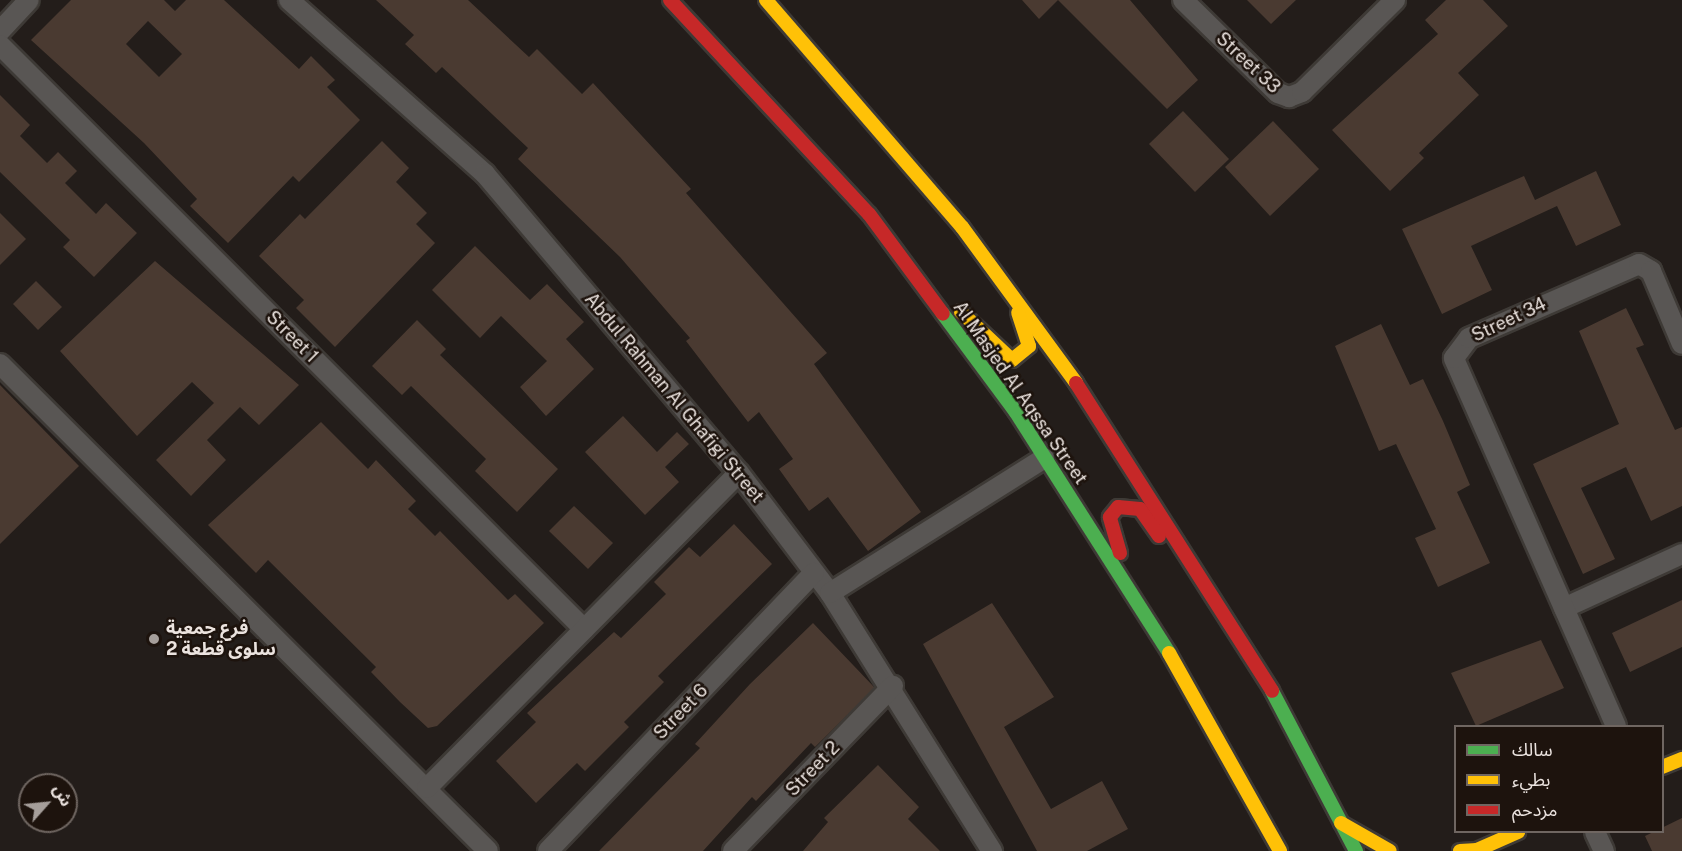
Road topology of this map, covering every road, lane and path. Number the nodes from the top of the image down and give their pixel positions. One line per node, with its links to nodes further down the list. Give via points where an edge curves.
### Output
1 (29, 0): 7 (street)
2 (289, 0): 14 (street, Abdul Rahman Al Ghafigi Street, via 485,174)
3 (670, 0): 9 (main road, Al Masjed Al Aqssa Street)
4 (766, 0): 10 (main road)
5 (1183, 0): 6 (street, Street 33, via 1278,93 1289,97 1302,92)
6 (1395, 0)
7 (0, 31)
8 (0, 45): 20 (street, Street 1)
9 (868, 214): 10 (main road, via 1012,360 1029,346 1029,333); 13 (main road, Al Masjed Al Aqssa Street)
10 (996, 272): 21 (main road, via 1154,500)
11 (1682, 344): 19 (street, Street 34, via 1651,271 1639,264 1469,338 1455,354 1455,367)
12 (0, 364): 26 (street)
13 (1044, 458): 17 (street); 18 (main road, Al Masjed Al Aqssa Street)
14 (739, 473): 16 (street, Abdul Rahman Al Ghafigi Street); 20 (street)
15 (1682, 554): 19 (street)
16 (814, 573): 17 (street, Abdul Rahman Al Ghafigi Street); 32 (street, Street 6)
17 (830, 593): 22 (street, Abdul Rahman Al Ghafigi Street)
18 (1136, 594): 21 (main road, via 1111,531 1110,517 1118,507 1140,509 1208,606); 35 (main road, Al Masjed Al Aqssa Street)
19 (1564, 608): 23 (street, Street 34)
20 (584, 629): 26 (street)
21 (1256, 660): 27 (main road)
22 (893, 686): 33 (street, Street 2); 34 (street, Abdul Rahman Al Ghafigi Street)
23 (1616, 725)
24 (1682, 759): 25 (main road)
25 (1664, 766)
26 (427, 788): 31 (street)
27 (1341, 823): 36 (main road); 37 (main road)
28 (1514, 833): 30 (main road)
29 (1596, 833): 39 (street)
30 (1476, 850): 38 (main road)
31 (488, 851)
32 (548, 851)
33 (733, 851)
34 (992, 851)
35 (1280, 851)
36 (1356, 851)
37 (1390, 851)
38 (1460, 851)
39 (1604, 851)

